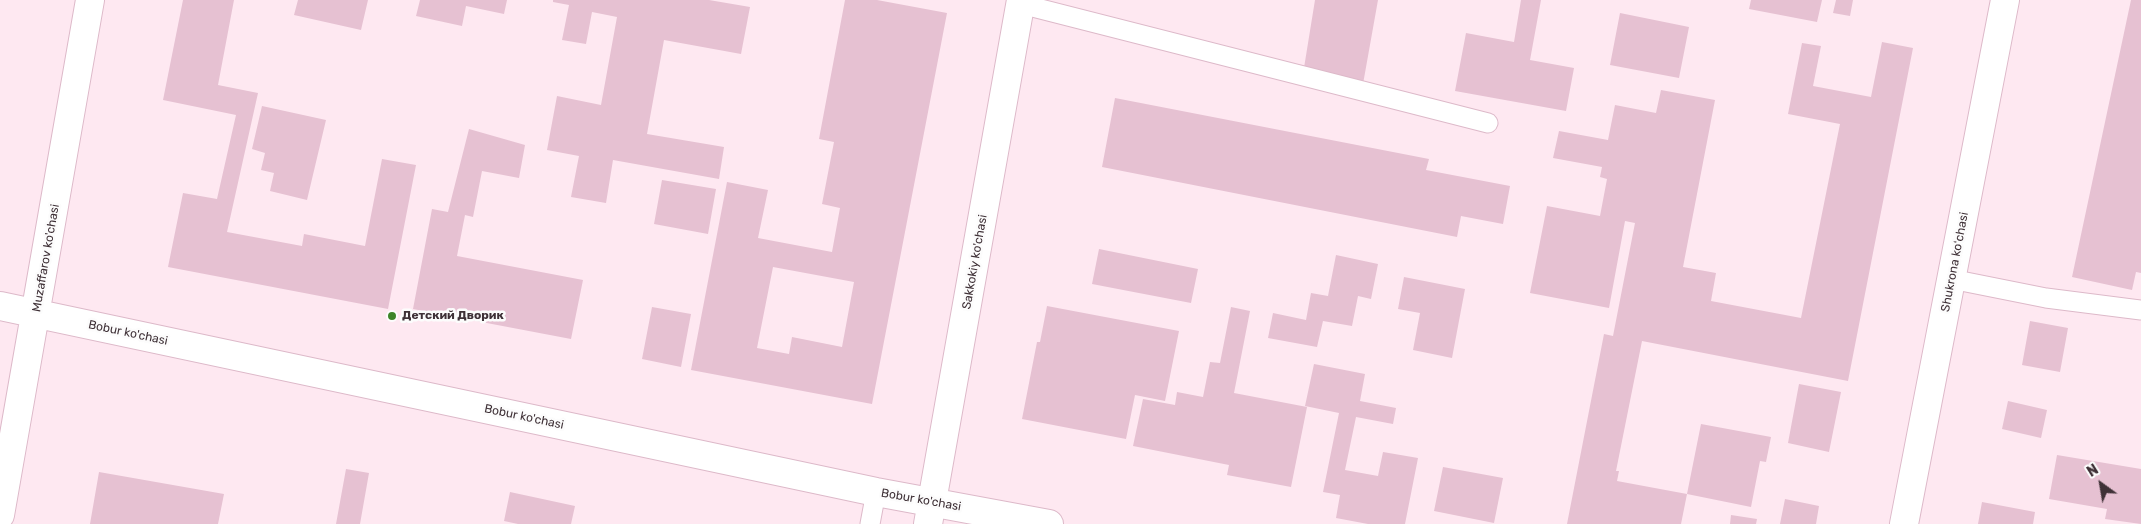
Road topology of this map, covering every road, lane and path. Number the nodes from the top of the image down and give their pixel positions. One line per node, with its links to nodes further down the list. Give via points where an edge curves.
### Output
1 (90, 0): 8 (street, Muzaffarov ko'chasi)
2 (2005, 0): 5 (street, Shukrona koʻchasi)
3 (1021, 2): 4 (lane); 10 (street, Sakkokiy ko'chasi)
4 (1488, 123)
5 (1951, 279): 7 (lane, via 2046,298); 14 (street, Shukrona koʻchasi)
6 (0, 306): 8 (street, Bobur ko'chasi)
7 (2141, 310)
8 (36, 313): 9 (street, Bobur ko'chasi); 11 (street, Muzaffarov ko'chasi)
9 (876, 492): 10 (street, Bobur ko'chasi); 12 (lane)
10 (930, 513): 13 (street, Bobur ko'chasi)
11 (0, 516)
12 (870, 524)
13 (1049, 524)
14 (1904, 524)

